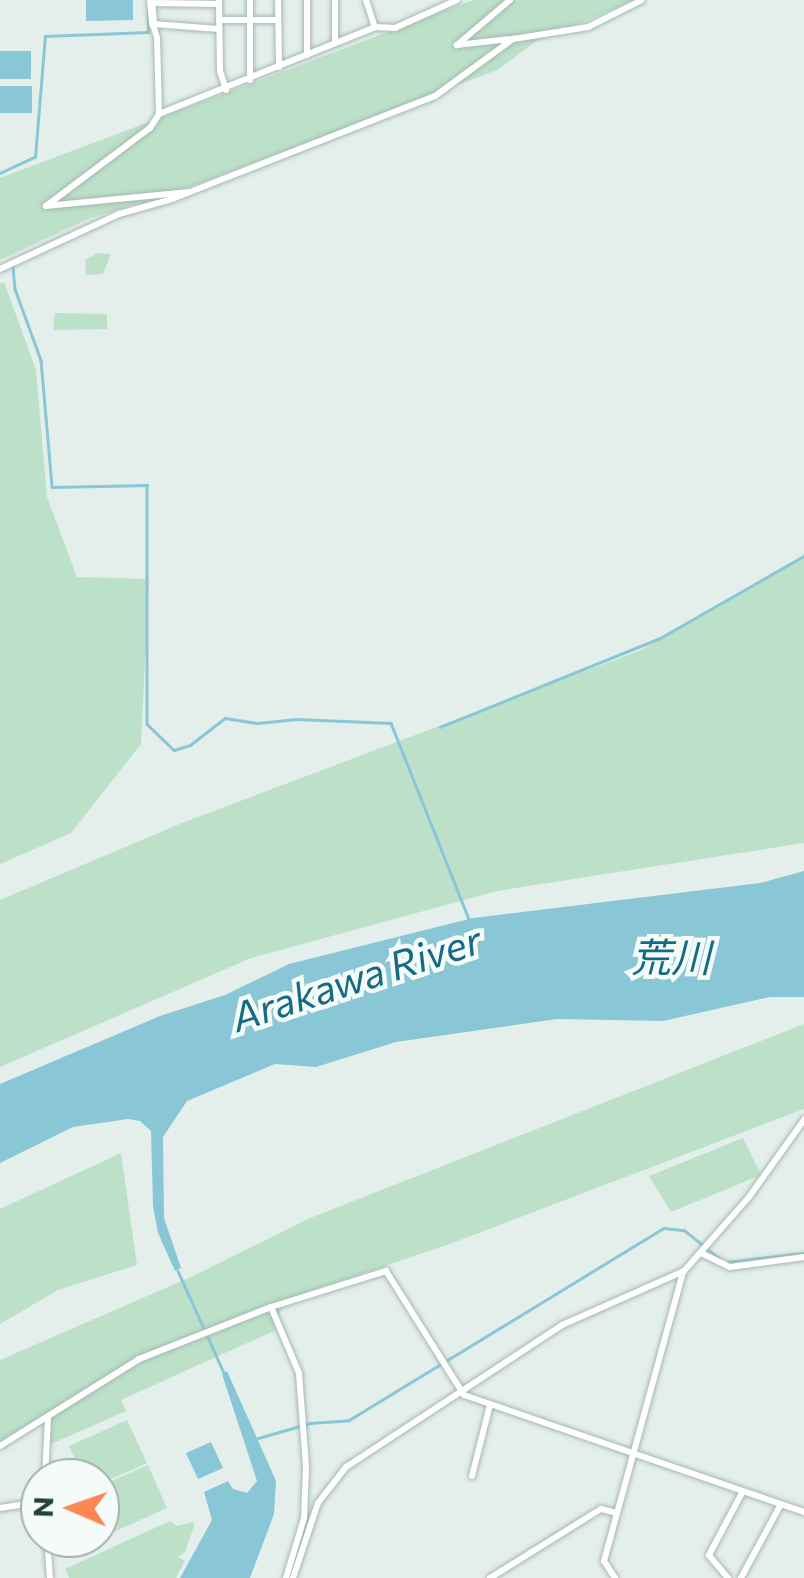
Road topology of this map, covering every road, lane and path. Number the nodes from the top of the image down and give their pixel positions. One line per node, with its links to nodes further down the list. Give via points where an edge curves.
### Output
1 (250, 0): 12 (street)
2 (278, 0): 13 (street)
3 (307, 0): 19 (street)
4 (335, 0): 18 (street)
5 (366, 0): 16 (street)
6 (457, 0): 16 (street, via 395,28)
7 (510, 0): 17 (street, via 457,46)
8 (642, 0): 17 (street, via 588,26)
9 (156, 1): 10 (street); 14 (street)
10 (189, 2): 11 (street)
11 (219, 2): 15 (street)
12 (250, 20): 13 (street); 15 (street); 21 (street)
13 (278, 20): 20 (street)
14 (153, 24): 15 (street); 23 (street)
15 (219, 24): 22 (street)
16 (375, 27): 18 (street)
17 (512, 39): 24 (street, via 436,96)
18 (335, 43): 19 (street)
19 (307, 55): 20 (street)
20 (279, 67): 21 (street)
21 (250, 80): 22 (street)
22 (226, 90): 23 (street)
23 (159, 114): 24 (street, via 150,128 46,206)
24 (189, 192): 25 (street, via 71,234)
25 (0, 269)
26 (804, 1120): 27 (street)
27 (701, 1253): 28 (street, via 730,1267); 29 (street)
28 (804, 1257)
29 (684, 1271): 31 (street, via 562,1326); 35 (street)
30 (271, 1307): 31 (street, via 386,1271); 33 (street, via 139,1359); 42 (street, via 299,1373 306,1467 304,1518)
31 (460, 1391): 32 (street); 42 (street, via 338,1475 318,1504)
32 (490, 1405): 35 (street); 37 (street)
33 (48, 1418): 34 (street); 36 (street)
34 (0, 1446)
35 (633, 1451): 38 (street); 41 (street)
36 (47, 1458)
37 (472, 1476)
38 (742, 1491): 39 (street); 45 (street, via 709,1555)
39 (781, 1504): 40 (street); 46 (street)
40 (804, 1512)
41 (617, 1514): 43 (street, via 600,1508); 44 (street, via 604,1561)
42 (290, 1578)
43 (490, 1578)
44 (615, 1578)
45 (728, 1578)
46 (741, 1578)

